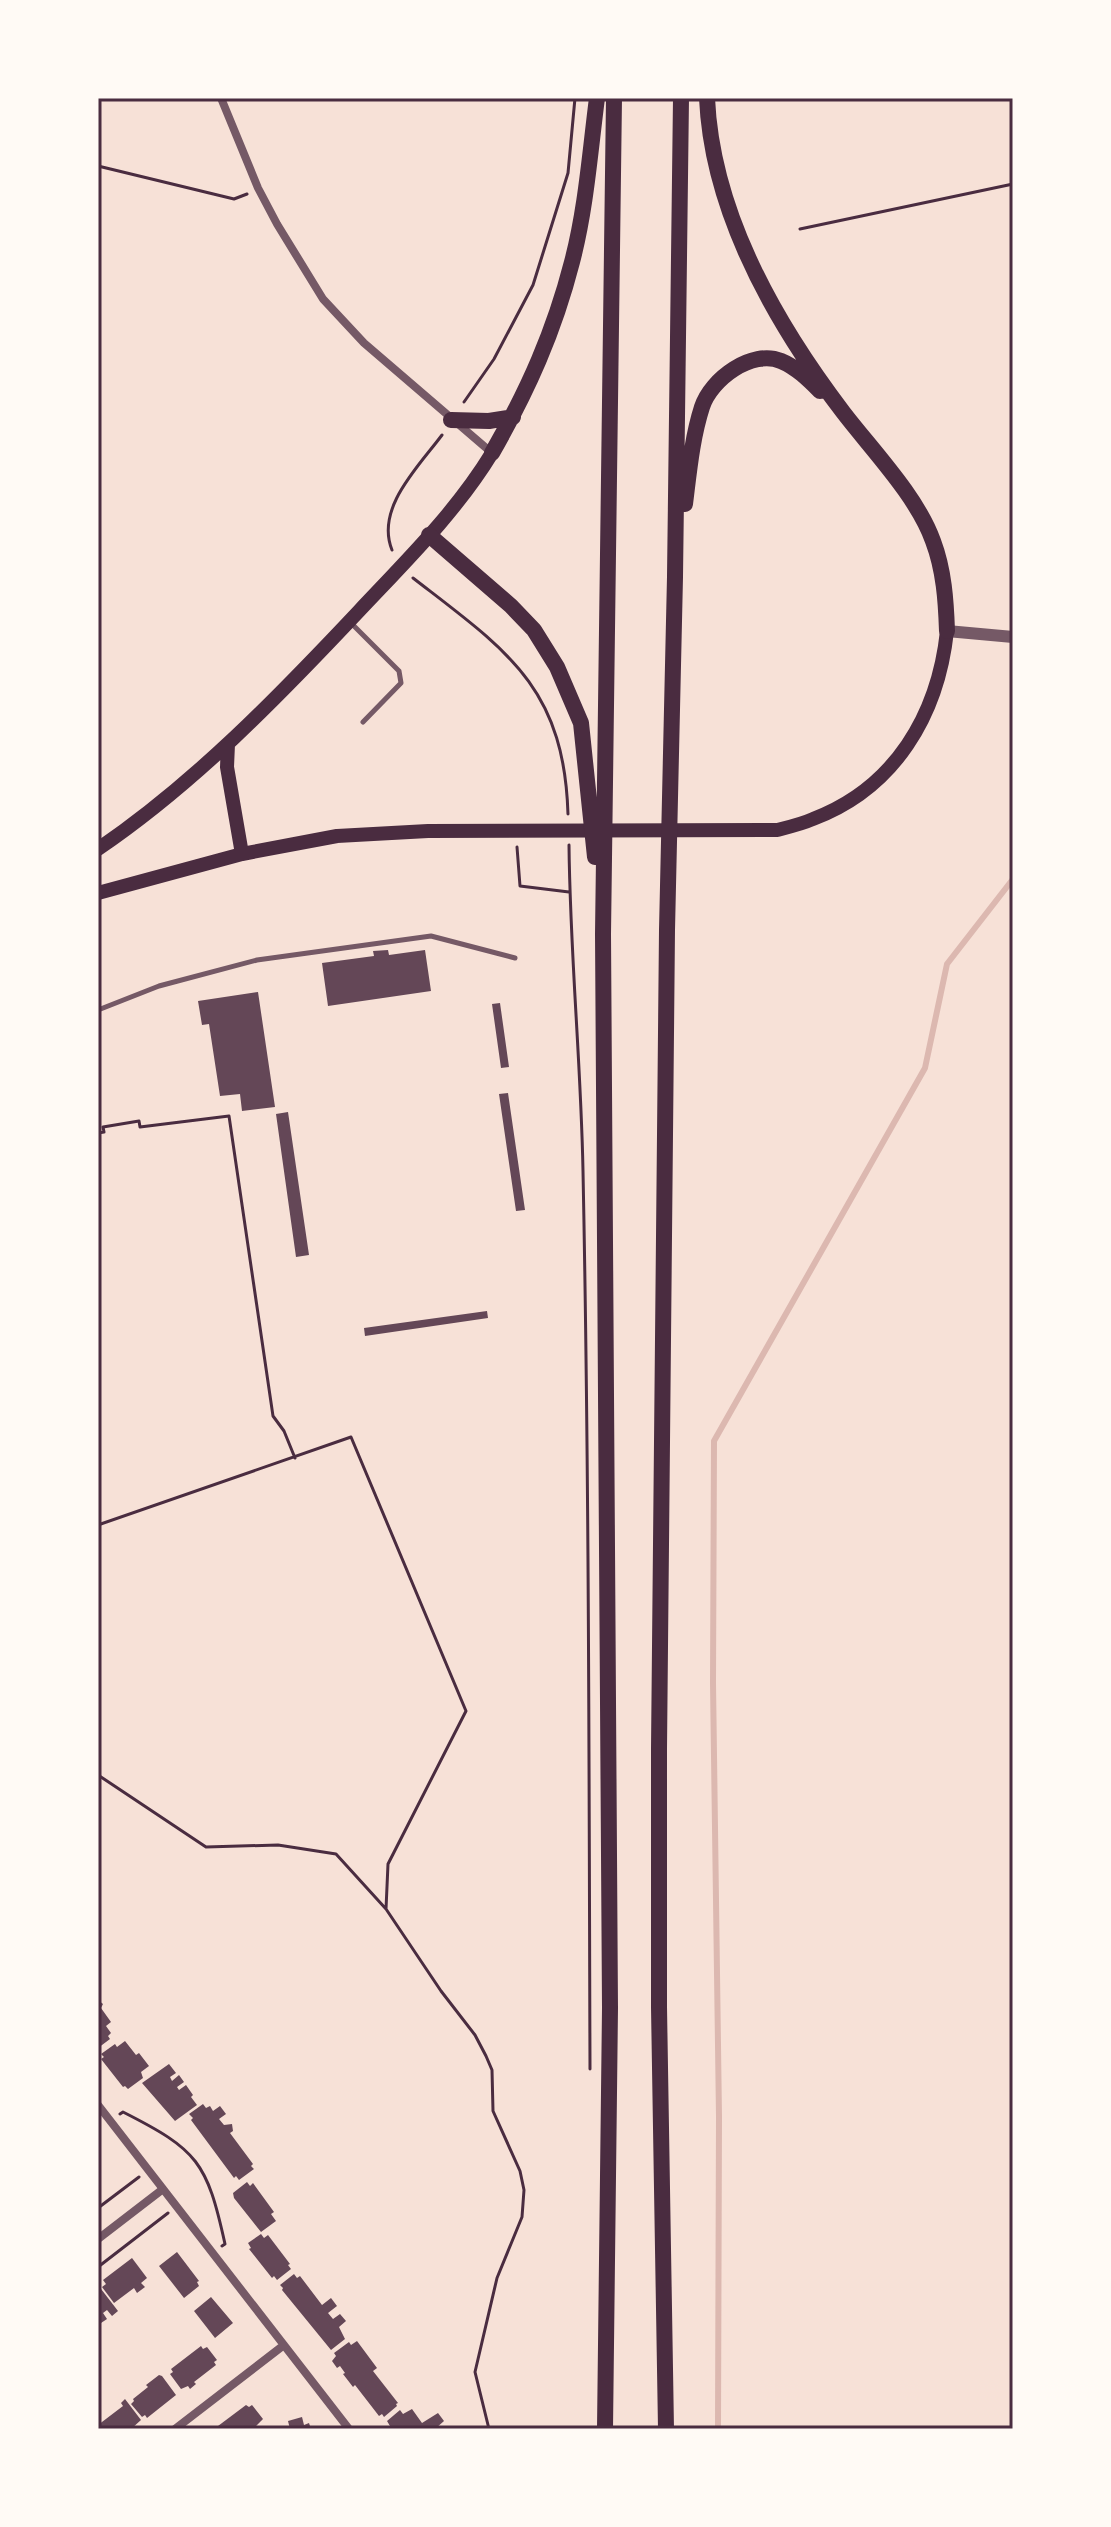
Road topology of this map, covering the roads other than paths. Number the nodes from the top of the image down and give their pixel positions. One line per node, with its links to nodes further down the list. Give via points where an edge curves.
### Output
1 (221, 98): 8 (street, via 258,188 323,299 364,343)
2 (597, 98): 7 (highway, via 573,259 554,324)
3 (614, 98): 20 (highway)
4 (681, 98): 11 (highway)
5 (707, 98): 6 (highway, via 720,178 755,274)
6 (842, 411): 11 (highway, via 803,374 779,360 752,360 727,372 703,402); 13 (highway, via 887,466 933,540 945,589)
7 (513, 417): 8 (highway); 9 (highway)
8 (452, 419): 9 (street)
9 (492, 453): 10 (main road, via 472,486)
10 (429, 535): 12 (main road); 20 (highway, via 511,606 557,667 581,723)
11 (675, 577): 30 (highway, via 659,1749)
12 (349, 622): 15 (lane, via 399,671 401,683); 16 (main road)
13 (947, 631): 14 (street); 18 (main road, via 934,696 898,760 868,788 813,820 748,831 337,836)
14 (1013, 637)
15 (363, 722)
16 (228, 744): 17 (main road); 18 (main road)
17 (98, 849)
18 (242, 854): 19 (main road)
19 (98, 893)
20 (603, 934): 29 (highway, via 610,2008)
21 (515, 958): 22 (lane, via 431,936 257,960 159,986)
22 (98, 1010)
23 (98, 2105): 24 (street)
24 (163, 2189): 25 (street); 26 (street)
25 (98, 2239)
26 (284, 2345): 27 (street); 28 (street)
27 (175, 2429)
28 (349, 2429)
29 (605, 2429)
30 (666, 2429)

